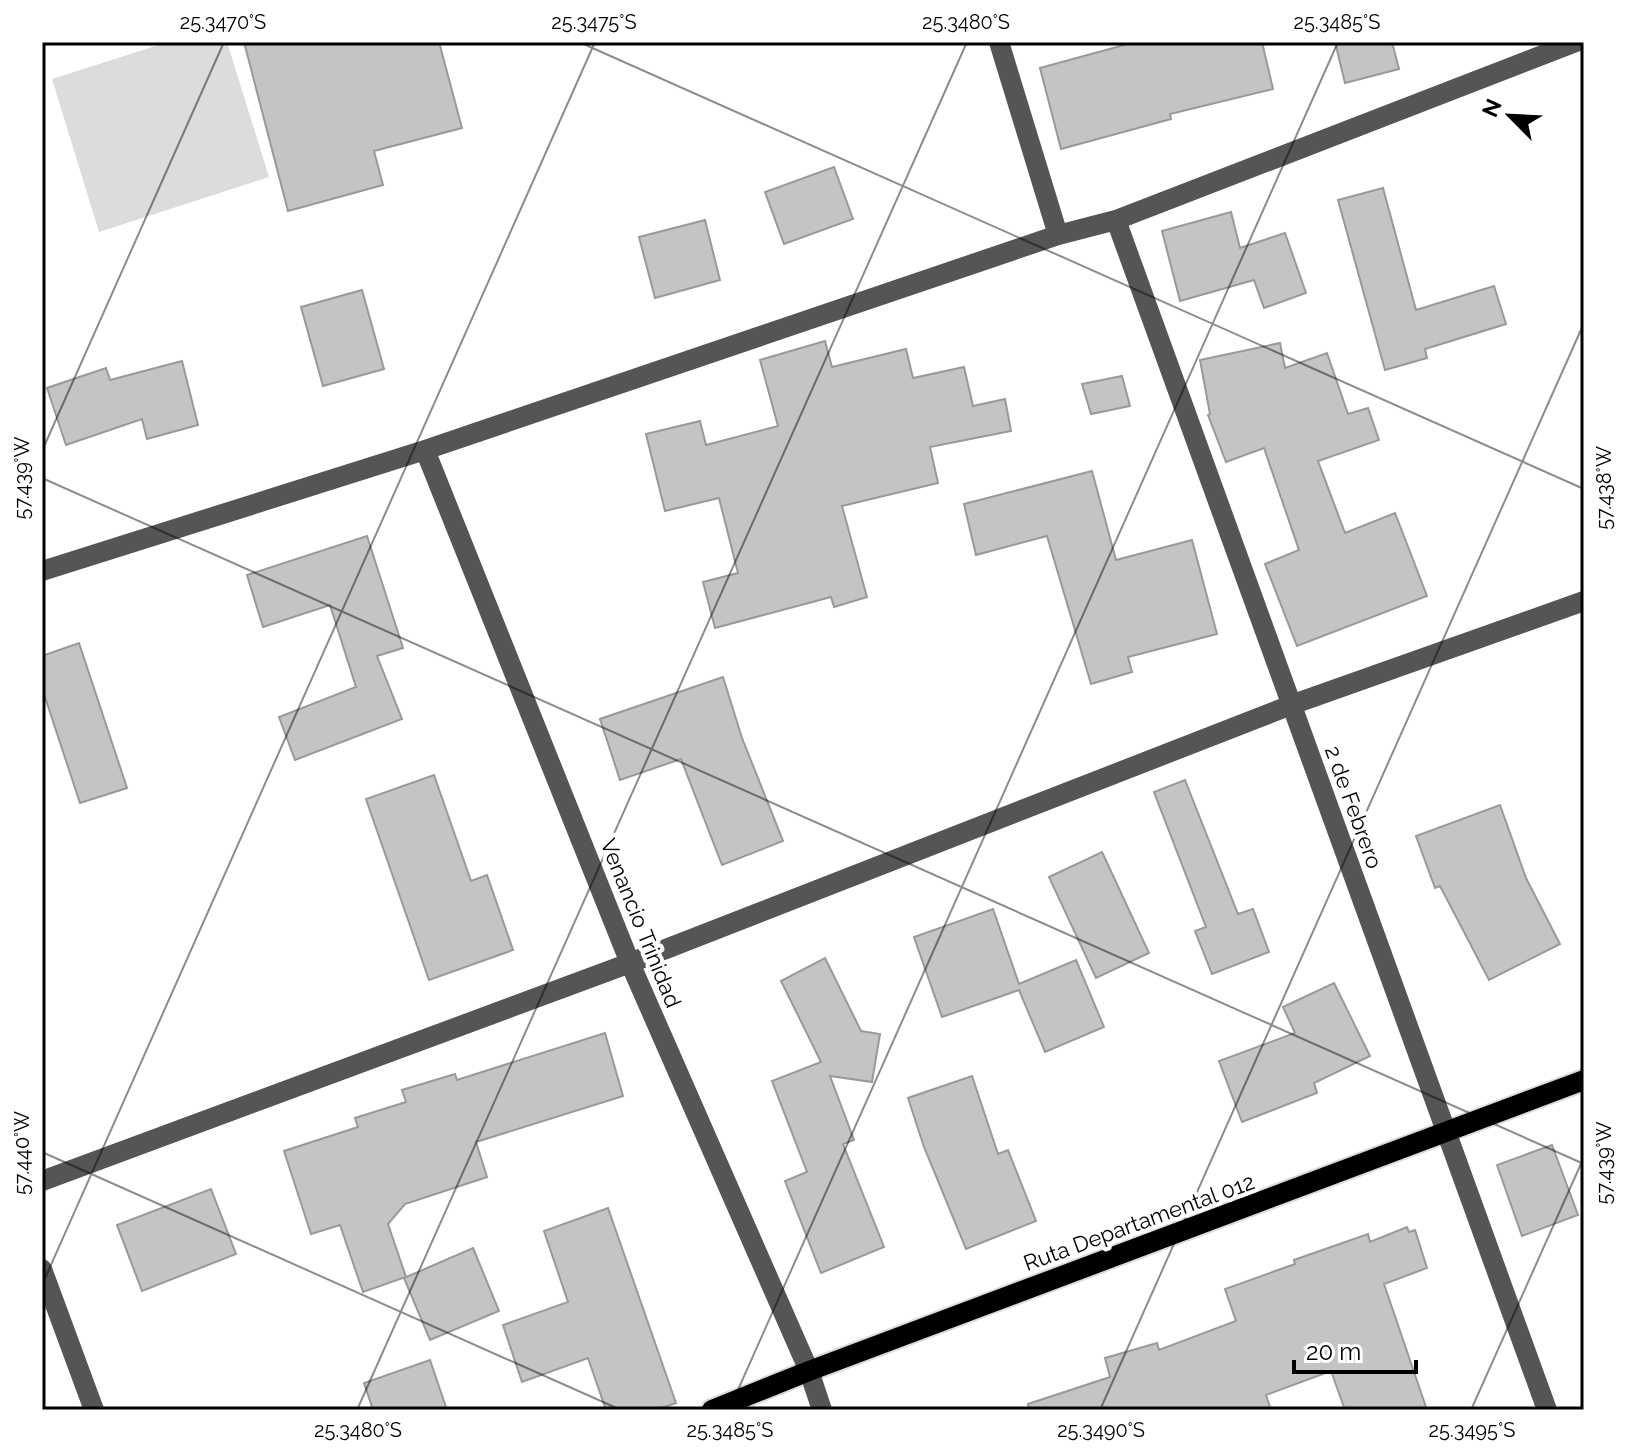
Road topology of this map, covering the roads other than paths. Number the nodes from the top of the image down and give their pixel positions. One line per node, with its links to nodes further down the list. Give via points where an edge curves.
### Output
1 (999, 42): 4 (street)
2 (1576, 42): 3 (street)
3 (1116, 220): 4 (street); 8 (street, 2 de Febrero)
4 (1058, 235): 5 (street)
5 (425, 450): 6 (street); 9 (street, Venancio Trinidad)
6 (42, 571)
7 (1584, 601): 8 (street)
8 (1291, 705): 9 (street); 11 (street, 2 de Febrero)
9 (630, 963): 12 (street); 14 (street, Venancio Trinidad)
10 (1584, 1080): 11 (main road, Ruta Departamental 012)
11 (1449, 1132): 14 (main road, Ruta Departamental 012); 18 (street, 2 de Febrero)
12 (42, 1181)
13 (42, 1269): 15 (street)
14 (809, 1371): 16 (main road, Ruta Departamental 012); 17 (street, Venancio Trinidad)
15 (94, 1410)
16 (712, 1410)
17 (822, 1410)
18 (1547, 1410)

